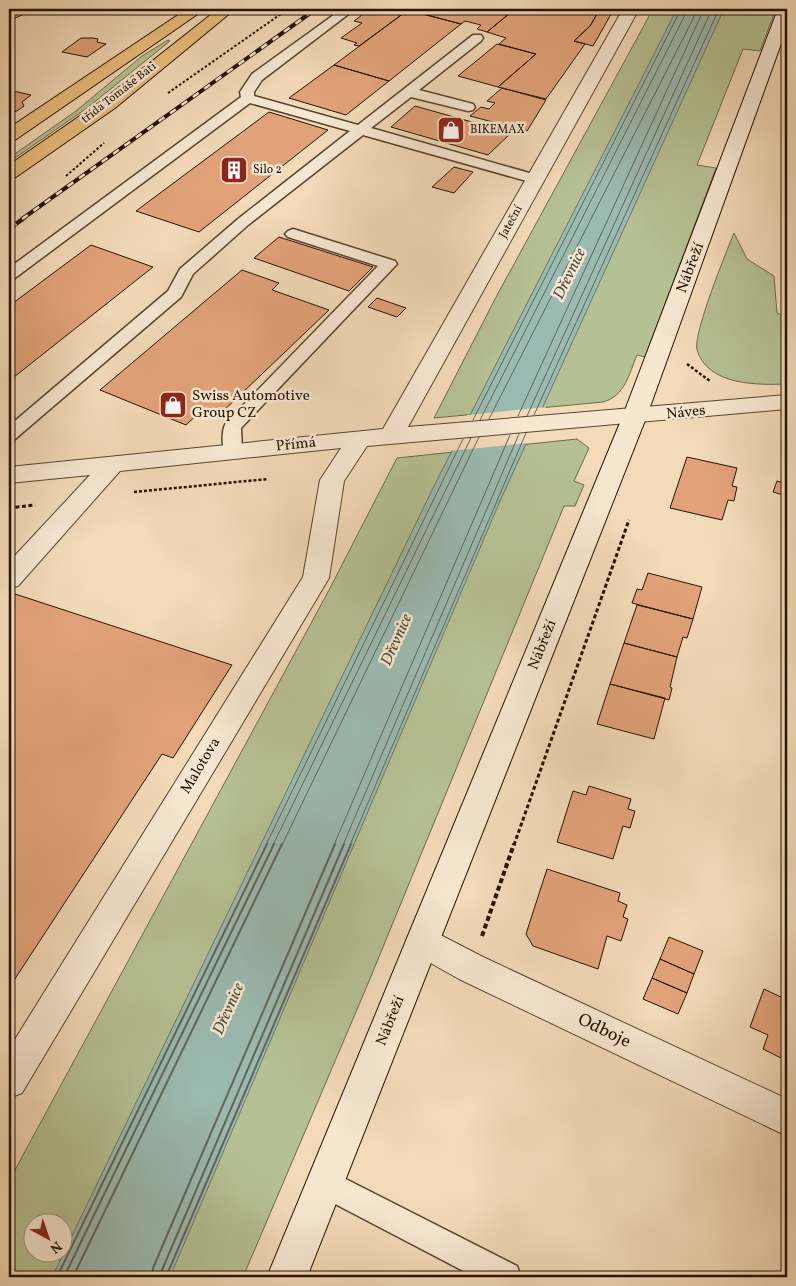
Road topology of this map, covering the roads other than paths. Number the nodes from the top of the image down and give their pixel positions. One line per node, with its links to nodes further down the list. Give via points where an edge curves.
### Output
1 (197, 9): 11 (main road, třída Tomáše Bati)
2 (227, 9): 12 (main road, třída Tomáše Bati, via 109,104)
3 (349, 9): 8 (lane, via 257,77 247,92)
4 (631, 9): 13 (street, Jateční)
5 (786, 9): 17 (street, Nábřeží)
6 (477, 38): 7 (lane)
7 (409, 92): 9 (lane); 10 (lane)
8 (248, 98): 10 (lane); 15 (lane)
9 (468, 107)
10 (360, 130): 13 (lane); 19 (lane, via 243,222 186,272 175,294)
11 (9, 136)
12 (9, 173)
13 (535, 179): 20 (street, Jateční)
14 (293, 234): 22 (lane, via 389,264 232,427)
15 (9, 275)
16 (787, 402): 17 (street, Náves)
17 (634, 418): 18 (street, Náves); 26 (street, Nábřeží)
18 (584, 419): 20 (street, Přímá)
19 (9, 435)
20 (391, 436): 21 (street, Přímá)
21 (360, 439): 22 (street, Přímá); 27 (street, Malotova, via 332,480 316,578)
22 (233, 452): 23 (street, Přímá)
23 (113, 464): 24 (street, Přímá); 25 (street)
24 (9, 475)
25 (9, 579)
26 (423, 942): 28 (street, Odboje, via 471,968); 29 (street, Nábřeží)
27 (9, 1081)
28 (787, 1118)
29 (326, 1184): 30 (street, Nábřeží); 31 (lane)
30 (287, 1277)
31 (506, 1277)

